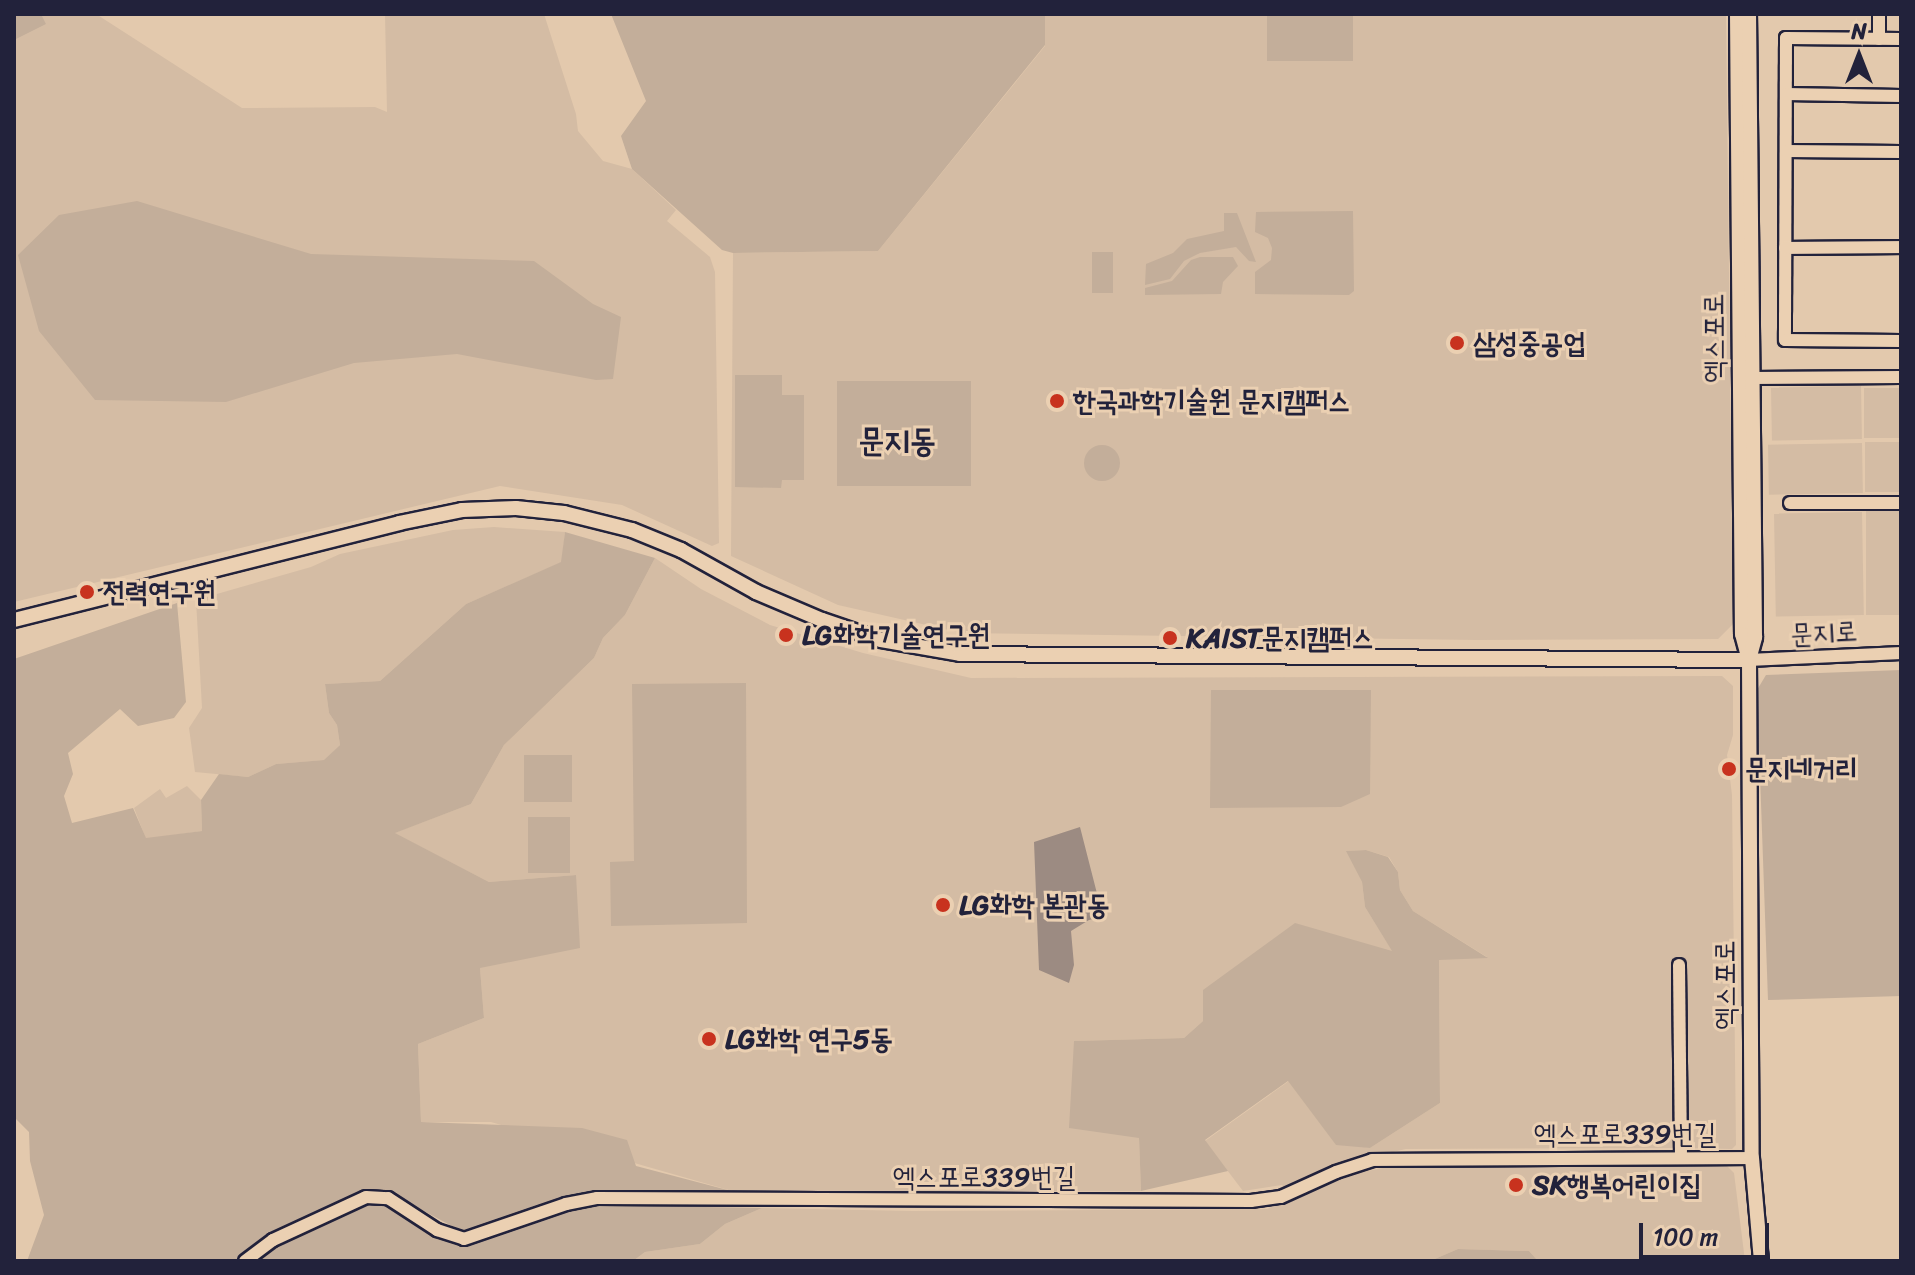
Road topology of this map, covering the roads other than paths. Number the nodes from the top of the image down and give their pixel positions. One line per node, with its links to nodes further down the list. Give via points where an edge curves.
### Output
1 (1737, 14): 19 (main road, 엑스포로, via 1742,634)
2 (1749, 14): 14 (main road, 엑스포로)
3 (1879, 14): 4 (street)
4 (1879, 39): 5 (street); 6 (street, via 1786,38)
5 (1901, 39)
6 (1786, 94): 7 (street); 8 (street)
7 (1901, 96)
8 (1786, 151): 9 (street); 11 (street)
9 (1901, 152)
10 (1901, 247): 11 (street)
11 (1785, 248): 12 (street, via 1785,340)
12 (1901, 341)
13 (1901, 377): 14 (street)
14 (1751, 378): 19 (main road, 엑스포로, via 1755,637)
15 (1790, 503): 16 (street)
16 (1901, 503)
17 (14, 620): 19 (main road, via 399,523 462,510 516,508 564,513 632,530 822,620 881,640 960,654)
18 (1901, 653): 19 (street, 문지로)
19 (1749, 660): 22 (main road, 엑스포로)
20 (1679, 965): 21 (street)
21 (1681, 1158): 22 (street, 엑스포로339번길); 23 (street, 엑스포로339번길, via 1372,1160 1281,1197 1251,1201 597,1198 464,1239 437,1230 388,1198 366,1197 273,1240)
22 (1752, 1158): 24 (main road, 엑스포로)
23 (245, 1261)
24 (1761, 1261)

